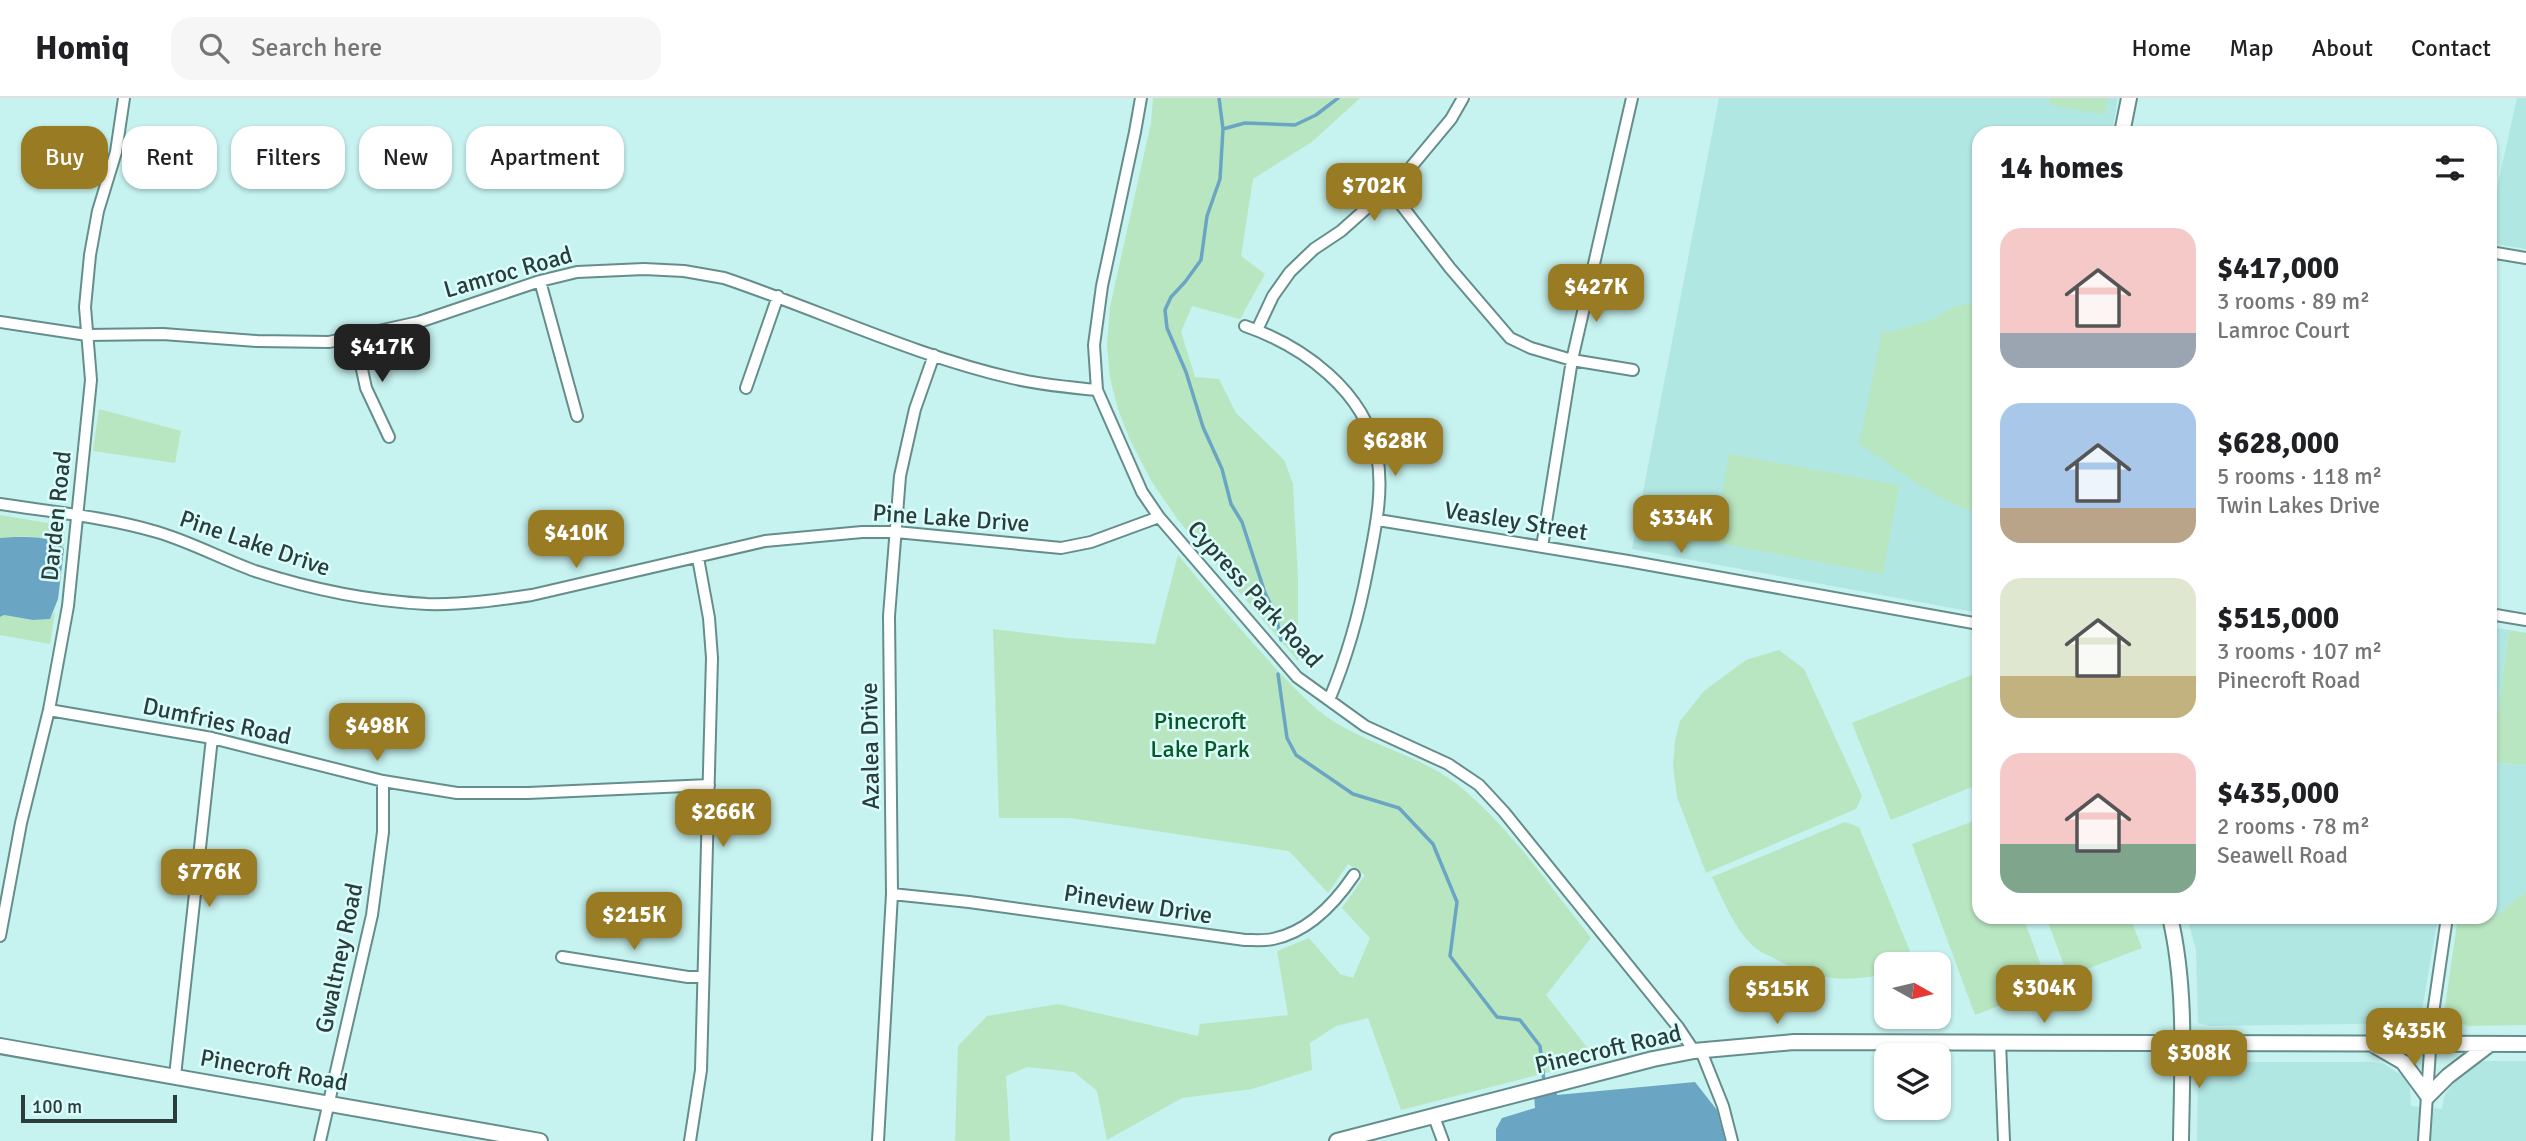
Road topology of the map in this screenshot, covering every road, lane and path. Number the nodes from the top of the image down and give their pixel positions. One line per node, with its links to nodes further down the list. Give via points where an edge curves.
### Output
1 (124, 98): 15 (street, Darden Road, via 116,152 90,255)
2 (1141, 98): 21 (street, Cypress Park Road, via 1101,286 1094,345)
3 (1463, 98): 7 (street, via 1443,129)
4 (1632, 98): 18 (street)
5 (2129, 98): 6 (street)
6 (2123, 126)
7 (1389, 190): 14 (street, via 1290,272); 18 (street, via 1510,338)
8 (2497, 253): 9 (street)
9 (2526, 258)
10 (540, 281): 11 (street, Lamroc Road, via 611,269 684,271 724,278); 16 (street, Lamroc Road); 22 (street)
11 (778, 296): 17 (street, Lamroc Road); 20 (street)
12 (0, 321): 15 (street, Lamroc Road)
13 (1245, 326): 14 (street)
14 (1257, 330): 27 (street, via 1332,377 1354,401 1377,454)
15 (87, 335): 16 (street, Lamroc Road, via 163,334 301,343); 25 (street, Darden Road, via 91,380)
16 (355, 337): 23 (street, via 366,388)
17 (934, 355): 21 (street, Lamroc Road, via 1013,379); 28 (street, Azalea Drive, via 915,409 900,476)
18 (1572, 359): 19 (street); 29 (street)
19 (1633, 370)
20 (746, 388)
21 (1097, 390): 26 (street, Cypress Park Road, via 1136,480)
22 (577, 416)
23 (389, 437)
24 (0, 504): 25 (street, Pine Lake Drive)
25 (77, 516): 30 (street, Pine Lake Drive, via 156,531 310,588 428,604 532,595); 35 (street, Darden Road, via 68,606)
26 (1158, 517): 28 (street, Pine Lake Drive, via 1061,548); 34 (street, Cypress Park Road, via 1297,677)
27 (1378, 520): 29 (street, Veasley Street); 34 (street, via 1356,627)
28 (896, 532): 30 (street, Pine Lake Drive, via 765,541); 40 (street, Azalea Drive, via 889,616)
29 (1542, 547): 33 (street, Veasley Street)
30 (698, 558): 38 (street, via 711,635)
31 (2497, 615): 32 (street)
32 (2526, 620)
33 (1972, 623)
34 (1329, 700): 53 (street, Cypress Park Road, via 1365,726 1448,764 1479,785)
35 (49, 710): 36 (street, Dumfries Road); 43 (street, Darden Road)
36 (212, 738): 37 (street, Dumfries Road); 54 (street)
37 (383, 781): 38 (street, Dumfries Road, via 469,793); 56 (street, Gwaltney Road, via 383,832 372,915)
38 (709, 785): 45 (street)
39 (1354, 875): 40 (street, Pineview Drive, via 1332,904 1296,932 1273,939 1245,940)
40 (892, 894): 61 (street, Azalea Drive)
41 (2172, 924): 47 (street, via 2178,951)
42 (2446, 924): 49 (street)
43 (0, 936)
44 (562, 957): 45 (street)
45 (703, 976): 60 (street, via 701,1070)
46 (2000, 1042): 47 (street, Pinecroft Road); 53 (street, Pinecroft Road, via 1794,1042); 65 (street)
47 (2182, 1042): 48 (street, Pinecroft Road); 66 (street)
48 (2369, 1042): 49 (street, Pinecroft Road); 55 (street, via 2403,1062)
49 (2432, 1043): 50 (street, Pinecroft Road); 55 (street)
50 (2490, 1044): 51 (street, Pinecroft Road); 55 (street)
51 (2526, 1044)
52 (0, 1046): 54 (street, Pinecroft Road)
53 (1697, 1051): 57 (street, Pinecroft Road); 64 (street, Cypress Park Road, via 1723,1106)
54 (175, 1076): 56 (street, Pinecroft Road)
55 (2428, 1096): 67 (street)
56 (328, 1102): 58 (street, Gwaltney Road); 59 (street, Pinecroft Road)
57 (1434, 1117): 62 (street, Pinecroft Road); 63 (street)
58 (320, 1141)
59 (540, 1141)
60 (690, 1141)
61 (878, 1141)
62 (1337, 1141)
63 (1443, 1141)
64 (1732, 1141)
65 (2004, 1141)
66 (2182, 1141)
67 (2424, 1141)

